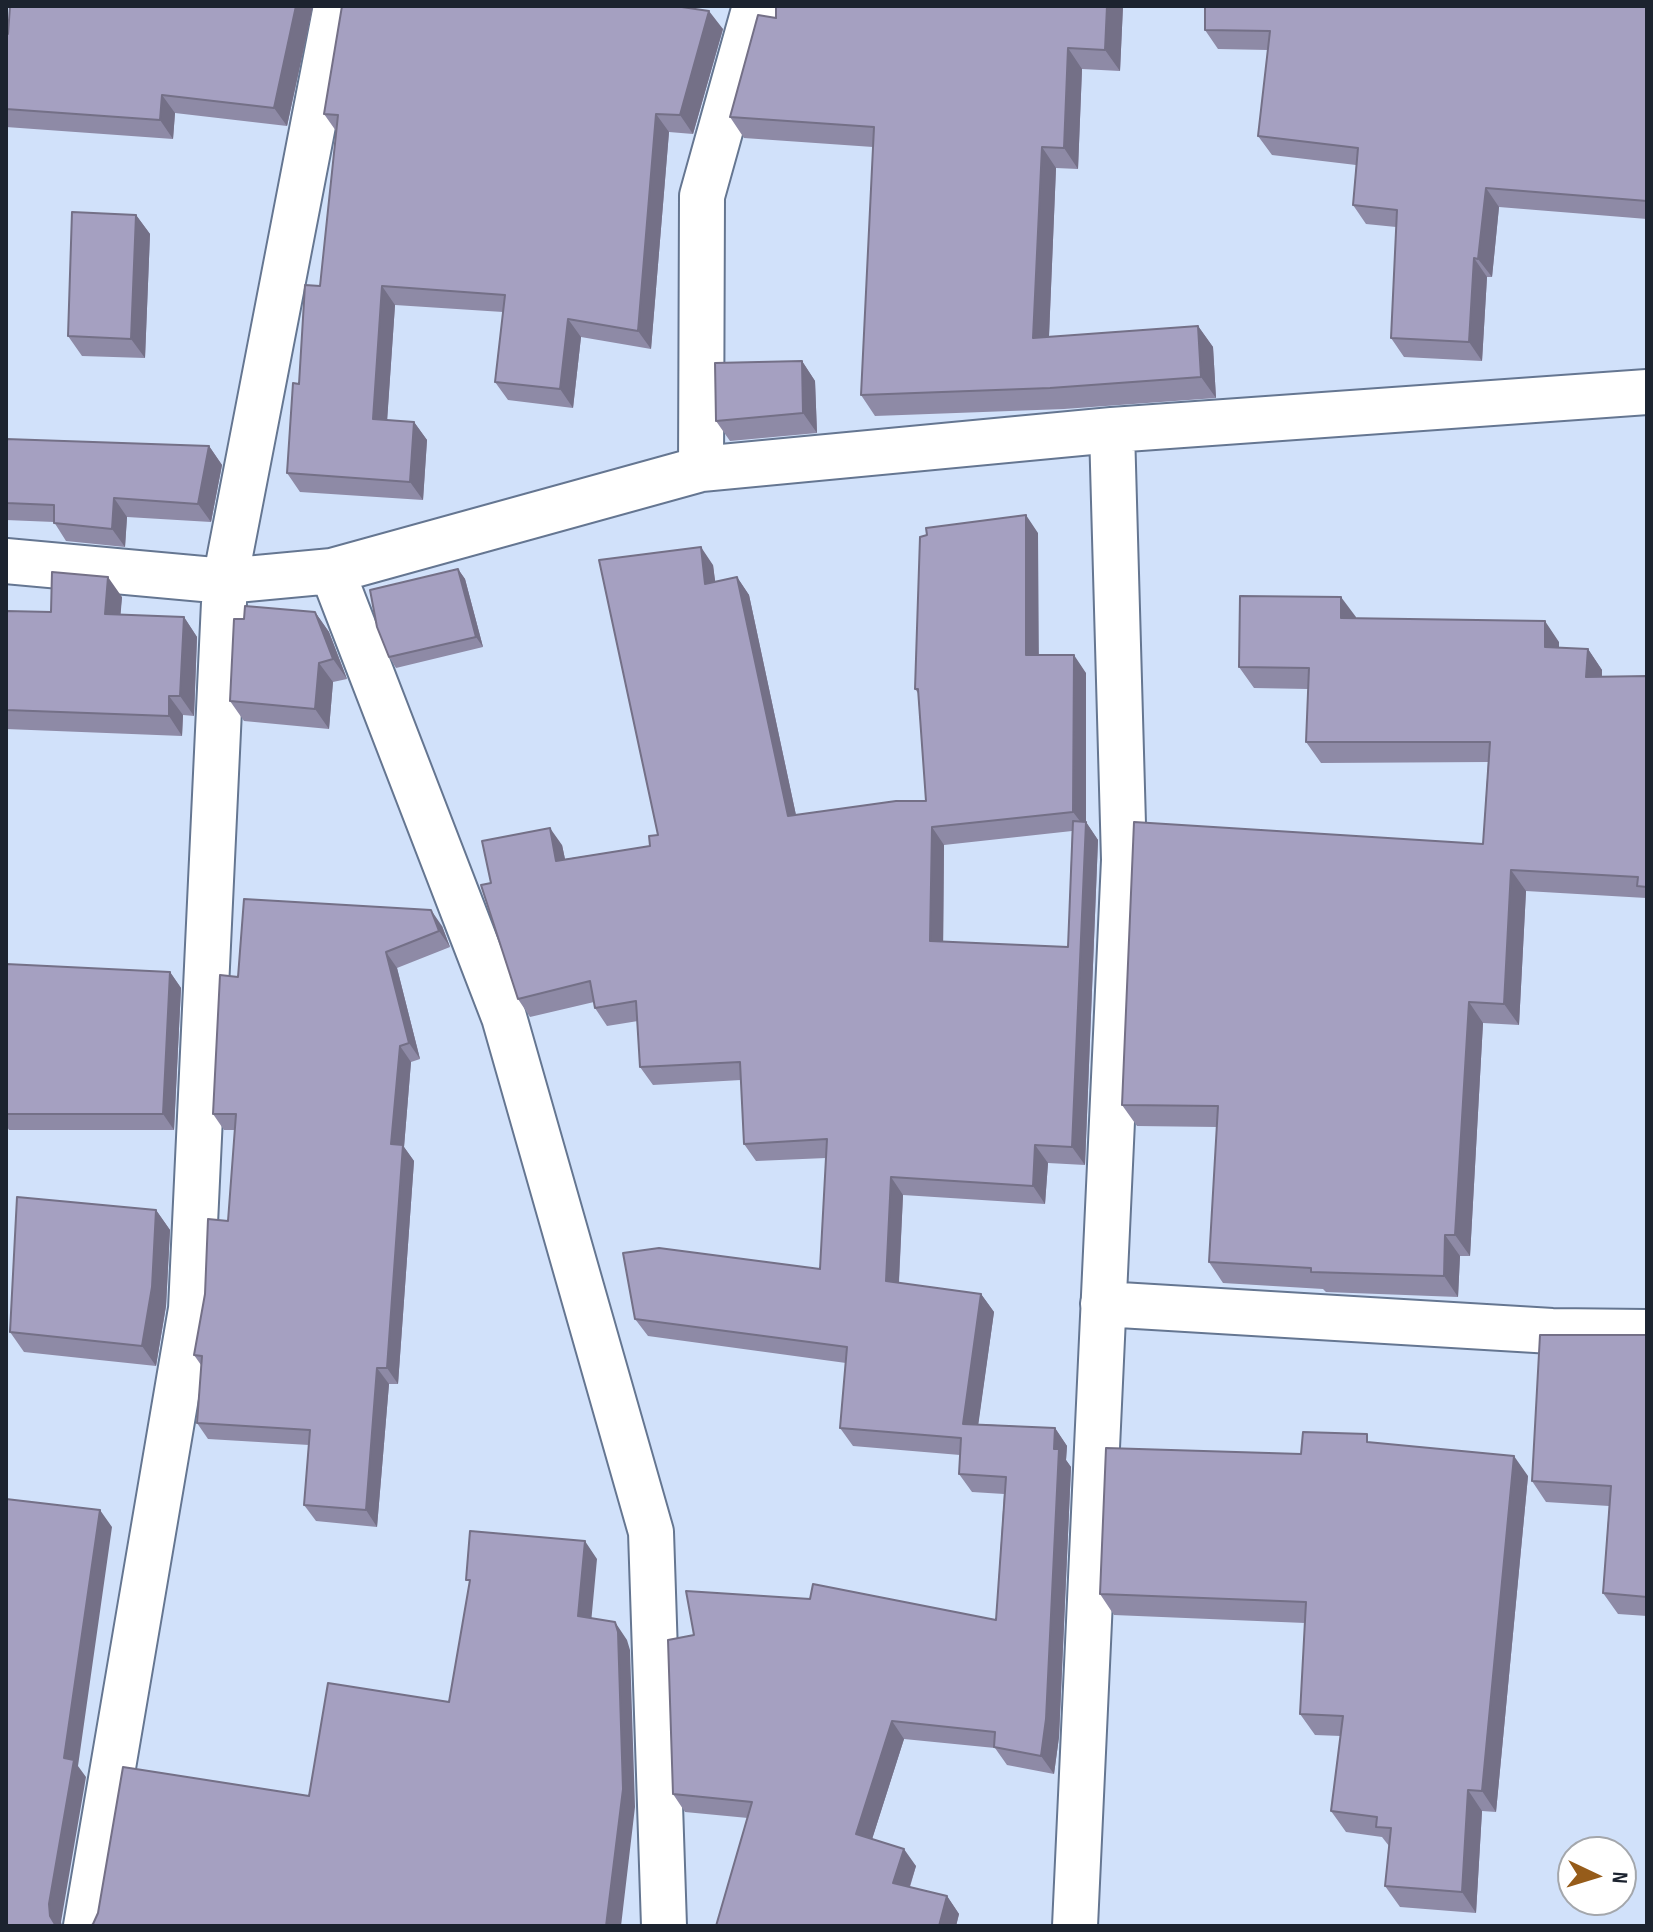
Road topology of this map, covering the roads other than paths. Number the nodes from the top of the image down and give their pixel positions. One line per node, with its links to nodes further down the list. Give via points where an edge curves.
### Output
1 (336, 6): 8 (street)
2 (755, 6): 5 (street, via 702,196)
3 (1647, 392): 4 (street)
4 (1112, 430): 5 (street); 9 (street, via 1124,860)
5 (701, 469): 7 (street)
6 (6, 561): 8 (street)
7 (332, 571): 8 (street); 12 (street, via 504,1017 651,1532)
8 (225, 581): 11 (street, via 191,1309)
9 (1103, 1304): 10 (street); 13 (street)
10 (1647, 1332)
11 (86, 1926)
12 (664, 1926)
13 (1075, 1926)

